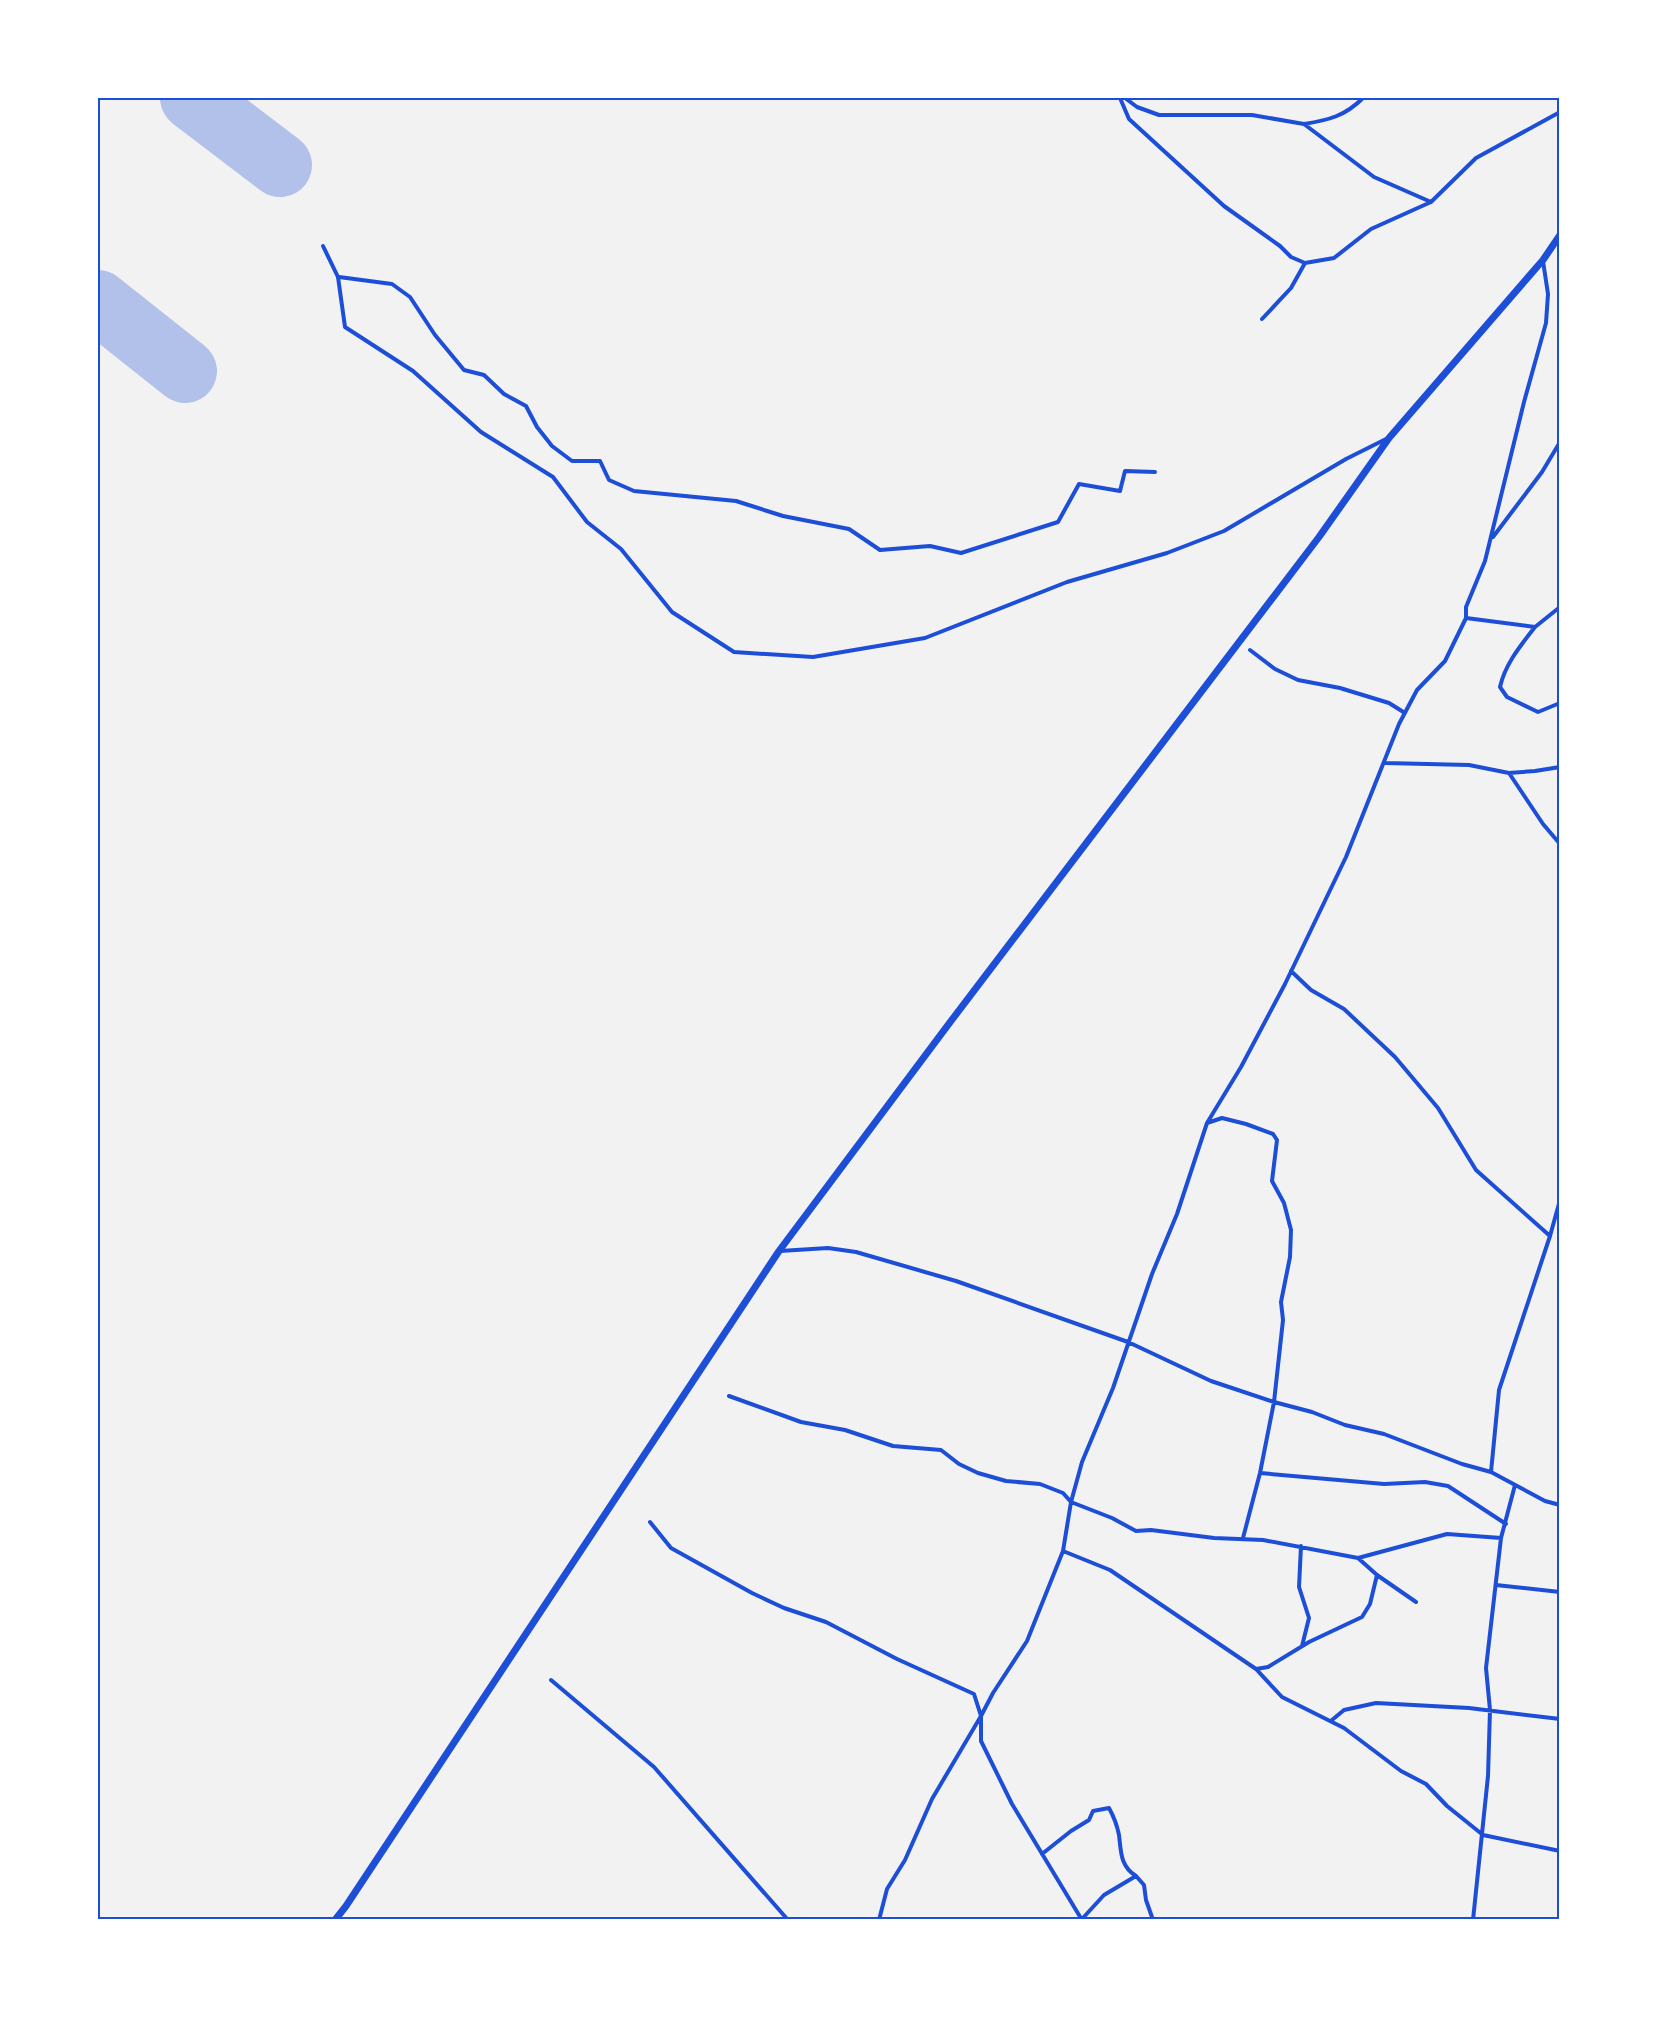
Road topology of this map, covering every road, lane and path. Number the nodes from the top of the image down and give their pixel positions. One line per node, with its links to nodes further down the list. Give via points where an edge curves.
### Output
1 (1120, 98): 10 (street, via 1129,119 1224,206)
2 (1125, 98): 5 (street, via 1159,115 1252,115)
3 (1363, 98): 5 (street, via 1351,110 1326,121)
4 (1560, 112): 6 (street, via 1476,158)
5 (1304, 124): 6 (street, via 1374,177)
6 (1431, 202): 10 (street, via 1371,229 1334,258)
7 (1560, 236): 9 (main road)
8 (323, 246): 11 (street)
9 (1543, 260): 13 (main road); 16 (street, via 1548,294 1546,323)
10 (1305, 263): 12 (street, via 1291,288)
11 (338, 277): 13 (street, via 345,327 413,371 481,432 553,477 587,522 621,549 672,612 734,652 813,657 925,638 1067,582 1167,553 1224,531); 15 (street, via 392,284 410,297 464,370 484,375 504,394 526,406 552,446 572,461 600,461 609,480 634,491 736,501 783,516 849,529 880,550 930,546 961,554 1058,522 1079,484 1120,491 1125,471)
12 (1262, 318)
13 (1389, 438): 31 (main road, via 1319,537)
14 (1560, 442): 16 (street)
15 (1155, 472)
16 (1490, 541): 18 (street)
17 (1560, 607): 19 (street)
18 (1466, 618): 19 (street); 22 (street, via 1445,661 1417,690)
19 (1535, 627): 21 (street, via 1520,646 1500,687 1507,697 1538,712)
20 (1250, 650): 22 (street, via 1298,680 1360,694)
21 (1560, 703)
22 (1405, 712): 23 (street)
23 (1385, 763): 25 (street, via 1469,765); 27 (street)
24 (1560, 767): 25 (street)
25 (1509, 773): 26 (street)
26 (1560, 844)
27 (1291, 972): 28 (street); 30 (street, via 1311,990 1344,1009 1395,1057 1438,1108 1476,1170)
28 (1207, 1123): 32 (street, via 1178,1214); 34 (street, via 1222,1118 1273,1134 1276,1140 1272,1181 1284,1203 1291,1230)
29 (1560, 1200): 30 (street)
30 (1550, 1236): 35 (street, via 1499,1390)
31 (779, 1251): 32 (street, via 828,1248 856,1252 956,1281); 62 (main road)
32 (1128, 1342): 34 (street, via 1211,1381); 38 (street, via 1082,1462)
33 (729, 1396): 38 (street, via 801,1422 845,1430 893,1446 941,1450 978,1473 1040,1484 1063,1493)
34 (1274, 1402): 35 (street, via 1384,1434); 36 (street)
35 (1491, 1472): 37 (street)
36 (1260, 1473): 41 (street, via 1448,1486); 42 (street)
37 (1515, 1485): 39 (street); 41 (street)
38 (1071, 1502): 42 (street, via 1136,1531); 45 (street)
39 (1560, 1505)
40 (650, 1522): 55 (street, via 671,1548 752,1593 826,1622 974,1694)
41 (1506, 1524): 43 (street)
42 (1244, 1538): 44 (street)
43 (1501, 1538): 46 (street, via 1447,1534); 48 (street)
44 (1301, 1546): 46 (street); 51 (street, via 1299,1587 1309,1618)
45 (1063, 1551): 52 (street, via 1110,1570); 55 (street, via 1027,1641)
46 (1358, 1558): 47 (street)
47 (1377, 1575): 50 (street); 51 (street, via 1370,1604 1362,1617)
48 (1496, 1585): 49 (street); 54 (street, via 1486,1668)
49 (1560, 1592)
50 (1416, 1602)
51 (1302, 1647): 52 (street, via 1268,1667)
52 (1256, 1669): 57 (street, via 1282,1696)
53 (550, 1680): 66 (street, via 654,1767)
54 (1490, 1710): 56 (street); 57 (street, via 1376,1703 1344,1710); 58 (street)
55 (981, 1716): 60 (street, via 981,1741); 67 (street, via 932,1799 888,1889)
56 (1560, 1719)
57 (1332, 1720): 58 (street, via 1426,1785)
58 (1483, 1835): 59 (street); 69 (street)
59 (1560, 1851)
60 (1042, 1854): 61 (street, via 1089,1820 1093,1811 1109,1808 1116,1821 1121,1857 1129,1872); 63 (street)
61 (1136, 1876): 63 (street, via 1104,1895); 68 (street, via 1144,1885)
62 (346, 1906): 64 (main road); 65 (street)
63 (1082, 1919)
64 (335, 1920)
65 (340, 1920)
66 (788, 1920)
67 (879, 1920)
68 (1152, 1920)
69 (1473, 1920)

